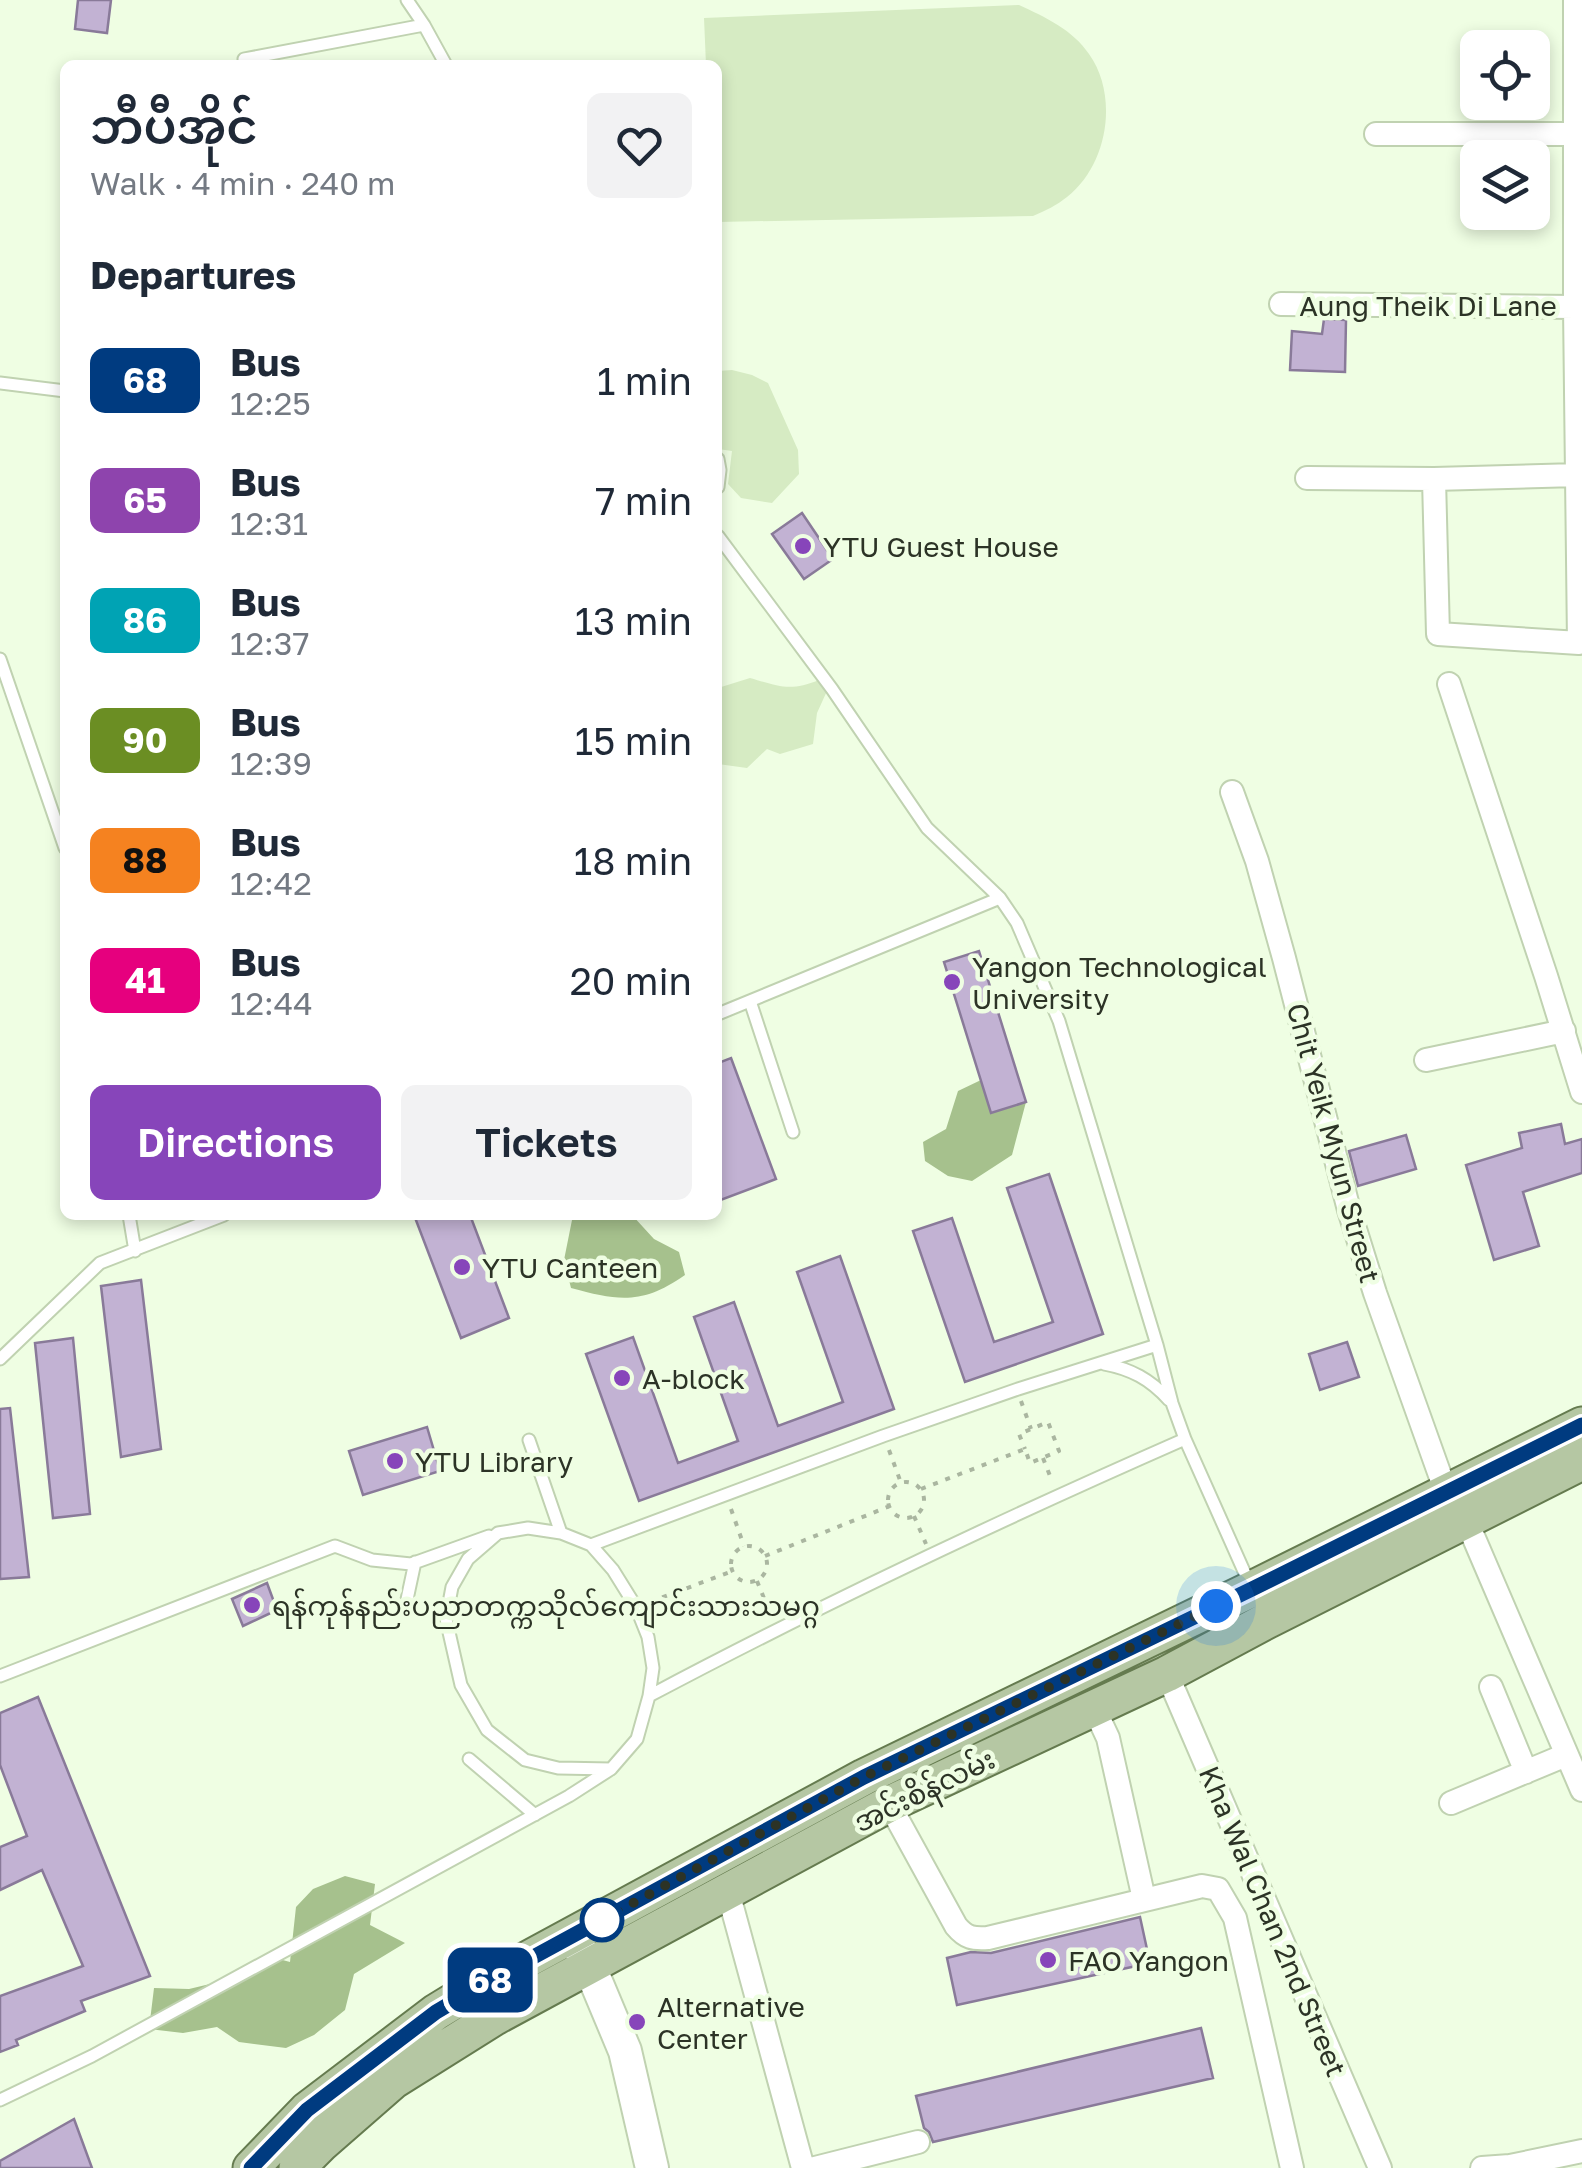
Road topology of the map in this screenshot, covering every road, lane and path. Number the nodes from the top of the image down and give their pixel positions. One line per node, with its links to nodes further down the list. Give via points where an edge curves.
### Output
1 (406, 0): 3 (lane)
2 (1576, 0): 7 (street)
3 (424, 25): 4 (lane); 5 (lane)
4 (244, 58)
5 (443, 60)
6 (1376, 134): 7 (street)
7 (1575, 134): 9 (street)
8 (1281, 304): 9 (street, Aung Theik Di Lane)
9 (1575, 306): 12 (street)
10 (0, 383): 11 (lane)
11 (60, 389)
12 (1577, 475): 14 (street); 14 (street, via 1579,643 1438,634)
13 (1307, 478): 14 (street)
14 (1434, 479)
15 (722, 541): 20 (lane, via 927,828)
16 (0, 659): 19 (lane)
17 (1449, 684): 23 (street)
18 (1232, 792): 45 (street, Chit Yeik Myun Street, via 1284,958 1349,1210)
19 (60, 830)
20 (1000, 898): 21 (lane); 30 (lane, via 1059,1021)
21 (750, 1001): 22 (lane); 26 (lane)
22 (722, 1012)
23 (1564, 1032): 24 (street); 25 (street)
24 (1426, 1060)
25 (1582, 1092)
26 (793, 1132)
27 (130, 1220): 29 (lane)
28 (212, 1220): 29 (lane)
29 (135, 1251): 31 (lane, via 100,1263)
30 (1157, 1346): 32 (lane); 34 (lane)
31 (0, 1359)
32 (1101, 1363): 33 (lane); 34 (lane, via 1153,1382)
33 (1018, 1389): 36 (path); 37 (lane)
34 (1172, 1403): 38 (lane)
35 (1582, 1425): 45 (main road, အင်းစိန်လမ်း)
36 (1030, 1430): 40 (path, via 1019,1434); 41 (path, via 1048,1422 1060,1451)
37 (884, 1436): 43 (path); 47 (lane)
38 (1184, 1439): 46 (lane); 61 (lane)
39 (530, 1440): 51 (lane)
40 (1025, 1449): 41 (path, via 1030,1463); 44 (path)
41 (1043, 1458): 46 (path)
42 (1582, 1462): 50 (main road, အင်းစိန်လမ်း)
43 (901, 1483): 44 (path); 48 (path, via 889,1494)
44 (921, 1490): 49 (path, via 924,1501)
45 (1446, 1492): 61 (main road, အင်းစိန်လမ်း)
46 (1058, 1495): 55 (lane)
47 (726, 1496): 53 (lane); 54 (path)
48 (890, 1506): 49 (path, via 902,1517); 56 (path)
49 (914, 1516): 55 (path)
50 (1466, 1522): 61 (main road, အင်းစိန်လမ်း); 69 (street)
51 (561, 1532): 52 (lane, via 528,1528); 53 (lane)
52 (498, 1534): 57 (lane); 71 (lane, via 468,1560 452,1588 446,1619 461,1685 487,1730 526,1760)
53 (591, 1545): 62 (lane)
54 (744, 1546): 56 (path); 58 (path, via 731,1559)
55 (931, 1555): 63 (lane)
56 (765, 1556): 59 (path, via 765,1573)
57 (414, 1562): 60 (lane); 65 (lane, via 372,1560 335,1546)
58 (732, 1571): 59 (path, via 740,1580); 62 (path)
59 (756, 1581): 63 (path)
60 (406, 1604)
61 (1260, 1604): 64 (main road, အင်းစိန်လမ်း); 79 (main road, အင်းစိန်လမ်း, via 864,1777)
62 (636, 1607): 67 (lane, via 653,1668)
63 (776, 1628): 67 (lane)
64 (1167, 1674): 68 (main road, အင်းစိန်လမ်း); 90 (street, Kha Wal Chan 2nd Street)
65 (0, 1676)
66 (1492, 1687): 72 (street)
67 (649, 1696): 71 (lane, via 637,1739)
68 (1094, 1708): 75 (main road, အင်းစိန်လမ်း); 78 (street, via 1108,1738)
69 (1566, 1755): 72 (street); 73 (street)
70 (469, 1759): 76 (lane)
71 (611, 1769): 76 (lane)
72 (1526, 1772): 74 (street)
73 (1582, 1790)
74 (1451, 1803)
75 (890, 1804): 77 (main road, အင်းစိန်လမ်း); 78 (street, via 956,1926 972,1939)
76 (535, 1815): 80 (lane)
77 (728, 1892): 79 (main road, အင်းစိန်လမ်း); 87 (street)
78 (1144, 1899): 89 (street, via 1202,1886 1218,1889 1235,1918)
79 (581, 1951): 83 (main road, အင်းစိန်လမ်း, via 494,2017 392,2081); 84 (main road, အင်းစိန်လမ်း, via 480,1986 436,2012 307,2110); 86 (main road, via 625,2051)
80 (0, 2100)
81 (918, 2142): 88 (street)
82 (1582, 2151): 91 (street)
83 (327, 2155): 85 (main road, အင်းစိန်လမ်း)
84 (250, 2168)
85 (298, 2168)
86 (652, 2168)
87 (802, 2168)
88 (815, 2168)
89 (1292, 2168)
90 (1380, 2168)
91 (1482, 2168)

